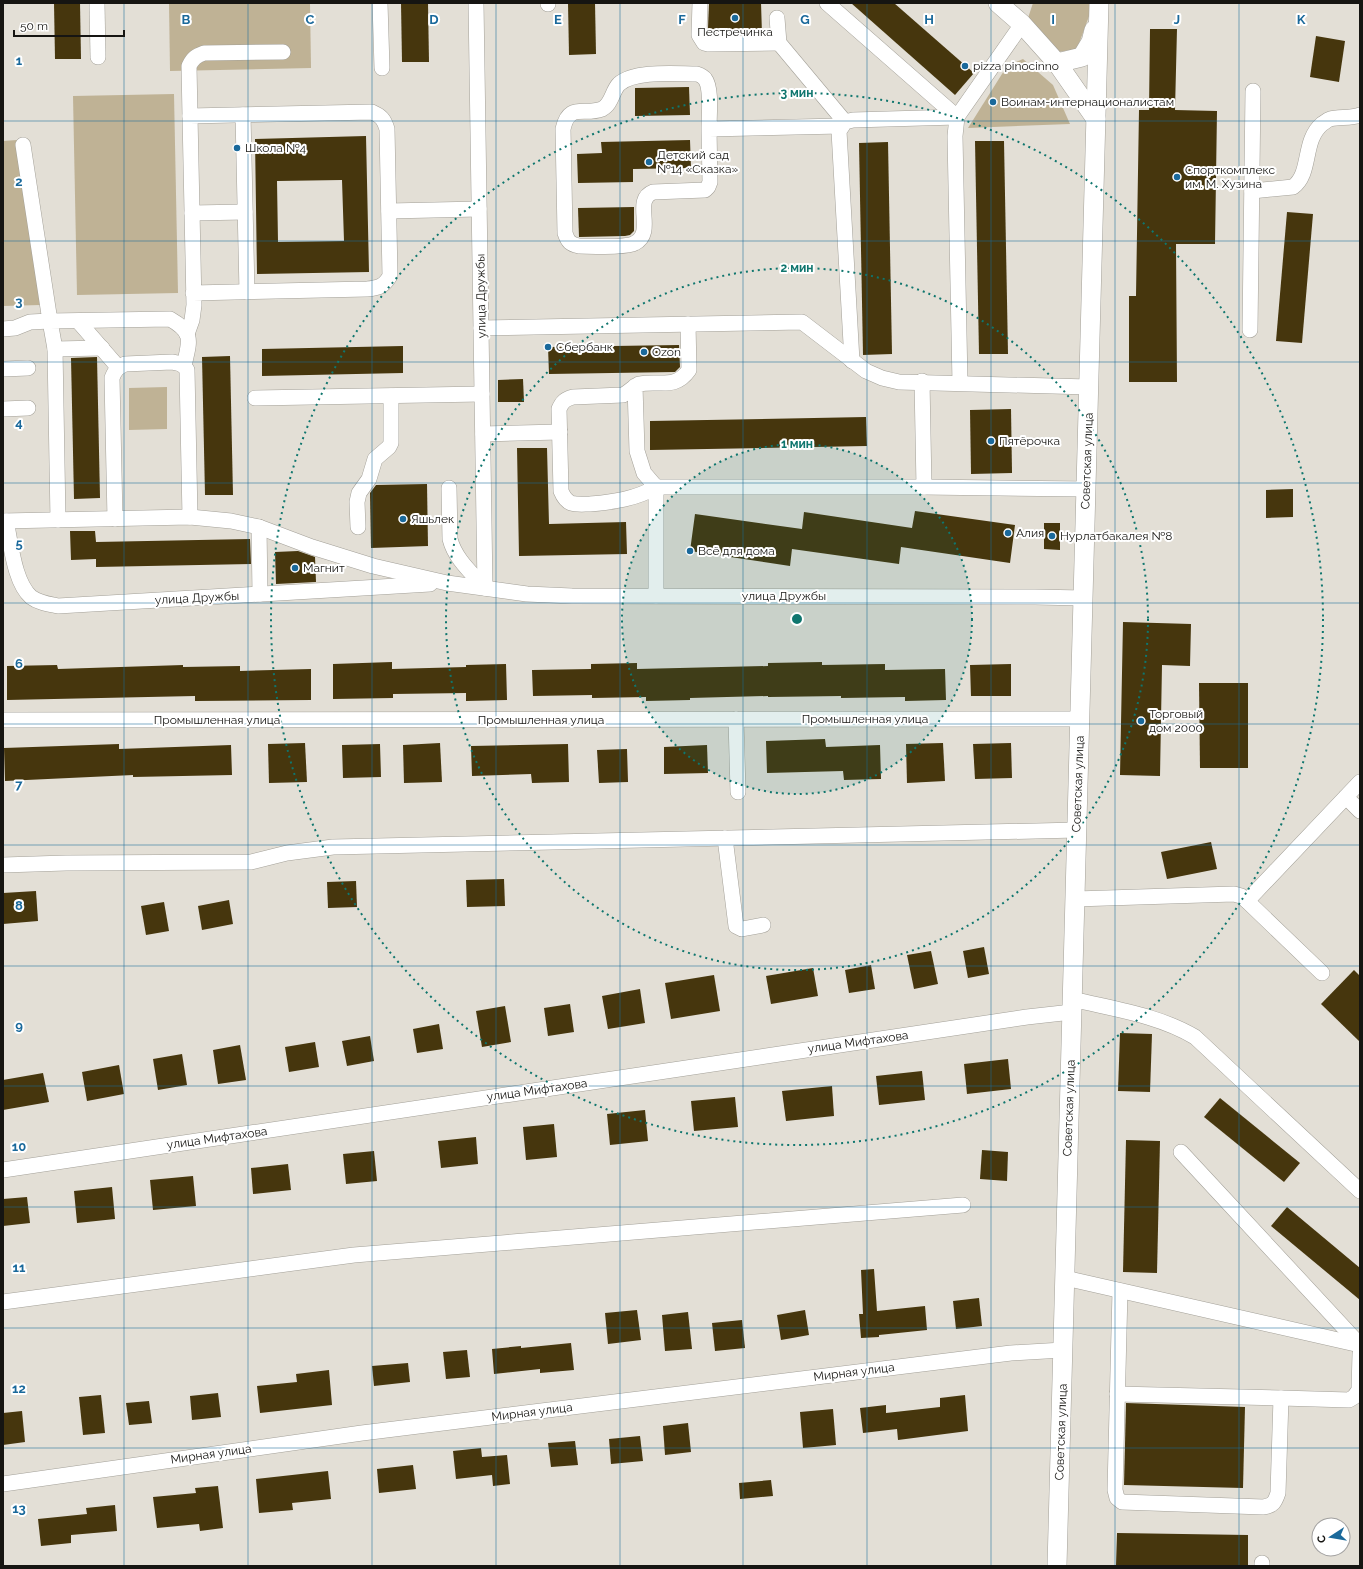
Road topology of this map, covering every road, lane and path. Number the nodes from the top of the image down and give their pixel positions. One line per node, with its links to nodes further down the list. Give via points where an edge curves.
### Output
1 (97, 3): 12 (street)
2 (380, 3): 14 (street)
3 (476, 3): 25 (street, улица Дружбы)
4 (700, 3): 10 (street, via 699,36 704,43)
5 (828, 3): 19 (street)
6 (998, 3): 9 (main road)
7 (1099, 3): 13 (main road, via 1091,42 1082,57); 20 (main road, Советская улица)
8 (777, 18): 10 (street)
9 (1022, 24): 13 (main road); 19 (street)
10 (779, 42): 21 (street)
11 (283, 52): 18 (street, via 204,53 197,56 189,66)
12 (98, 58)
13 (1057, 63): 20 (main road)
14 (382, 68)
15 (1253, 91): 24 (street)
16 (243, 115): 18 (street); 26 (street, via 372,112 380,115 387,129); 27 (street)
17 (1360, 115): 24 (street, via 1330,119 1320,126 1310,142 1298,183 1293,186)
18 (190, 116): 28 (street)
19 (957, 117): 21 (street, via 853,120); 46 (street, via 954,136)
20 (1096, 119): 48 (main road, Советская улица)
21 (843, 124): 22 (street); 40 (street, via 838,135)
22 (709, 129): 22 (street, via 708,87 703,76 697,74 640,75 627,78 618,85 608,104 602,109 577,110 569,115 563,129 567,240 572,245 579,246 630,245 641,239 644,232 644,203 649,194 705,190 710,182)
23 (23, 145): 31 (street)
24 (1252, 191): 36 (street)
25 (479, 209): 26 (street); 34 (street, улица Дружбы)
26 (389, 211): 29 (street, via 390,276 379,288)
27 (245, 212): 28 (street); 29 (street)
28 (192, 213): 30 (street)
29 (247, 292): 30 (street)
30 (193, 293): 37 (street, via 193,314)
31 (50, 321): 32 (street); 35 (street, via 30,322 15,328); 39 (street)
32 (78, 321): 37 (street, via 170,319 182,325); 38 (street)
33 (688, 324): 34 (street); 40 (street, via 802,322); 47 (street, via 689,370 686,375 675,382 644,383)
34 (481, 328): 49 (street, улица Дружбы)
35 (3, 329)
36 (1250, 330)
37 (187, 334): 41 (street, via 189,344)
38 (102, 348): 39 (street); 42 (street)
39 (55, 349): 62 (street)
40 (852, 361): 45 (street, via 882,378 899,382)
41 (184, 366): 42 (street, via 172,362 125,364); 60 (street, via 187,370)
42 (118, 367): 61 (street, via 112,378)
43 (28, 368): 44 (street)
44 (3, 369)
45 (922, 381): 46 (street); 57 (street)
46 (960, 383): 48 (street)
47 (635, 386): 54 (street, via 623,395 566,399 559,409); 56 (street, via 636,451 644,473)
48 (1089, 387): 59 (main road, Советская улица)
49 (482, 394): 50 (street); 55 (street, улица Дружбы)
50 (391, 396): 51 (street); 65 (street, via 391,443 376,459 369,479 359,493)
51 (255, 398)
52 (28, 408): 53 (street)
53 (3, 409)
54 (560, 432): 55 (street); 56 (street, via 561,492 570,503 619,501)
55 (483, 434): 67 (street, улица Дружбы)
56 (656, 487): 57 (street); 69 (street)
57 (924, 487): 59 (street)
58 (449, 488): 67 (street, via 452,547)
59 (1086, 489): 70 (main road, Советская улица)
60 (190, 517): 61 (street, улица Дружбы); 64 (street, улица Дружбы)
61 (115, 519): 62 (street, улица Дружбы)
62 (58, 520): 63 (street, улица Дружбы)
63 (5, 521): 68 (street, улица Дружбы, via 22,587 41,603 58,606)
64 (259, 527): 66 (street, улица Дружбы, via 373,566); 68 (street)
65 (358, 527)
66 (447, 582): 67 (street, улица Дружбы); 68 (street, улица Дружбы)
67 (485, 588): 69 (street, улица Дружбы, via 526,594)
68 (260, 594)
69 (656, 596): 70 (street, улица Дружбы)
70 (1083, 598): 72 (main road, Советская улица)
71 (736, 719): 72 (street, Промышленная улица); 73 (street, Промышленная улица); 75 (street)
72 (1080, 719): 78 (main road, Советская улица)
73 (3, 720)
74 (1360, 782): 76 (street)
75 (738, 792)
76 (1346, 797): 77 (street); 82 (street)
77 (1360, 811)
78 (1077, 830): 79 (street); 81 (main road, Советская улица)
79 (725, 838): 80 (street, via 333,847 287,853 251,862); 83 (street, via 736,926 742,929)
80 (3, 865)
81 (1075, 899): 82 (street, via 1226,894 1241,896); 85 (main road, Советская улица)
82 (1247, 901): 84 (street)
83 (763, 925)
84 (1322, 973)
85 (1072, 1005): 87 (street, улица Мифтахова, via 1027,1017); 88 (street, via 1161,1021 1195,1037); 90 (main road, Советская улица)
86 (1181, 1152): 93 (street)
87 (3, 1170)
88 (1360, 1192)
89 (963, 1205): 92 (street, via 354,1255)
90 (1065, 1278): 91 (street); 94 (main road, Советская улица)
91 (1120, 1291): 93 (street); 96 (street)
92 (3, 1302)
93 (1360, 1345)
94 (1063, 1350): 98 (street, Мирная улица, via 1011,1353 386,1430); 99 (main road, Советская улица)
95 (1360, 1354): 97 (street, via 1359,1390 1349,1400)
96 (1118, 1394): 97 (street); 97 (street, via 1115,1490 1117,1498 1122,1502 1263,1507 1276,1502 1278,1493)
97 (1281, 1398)
98 (3, 1484)
99 (1057, 1566)

